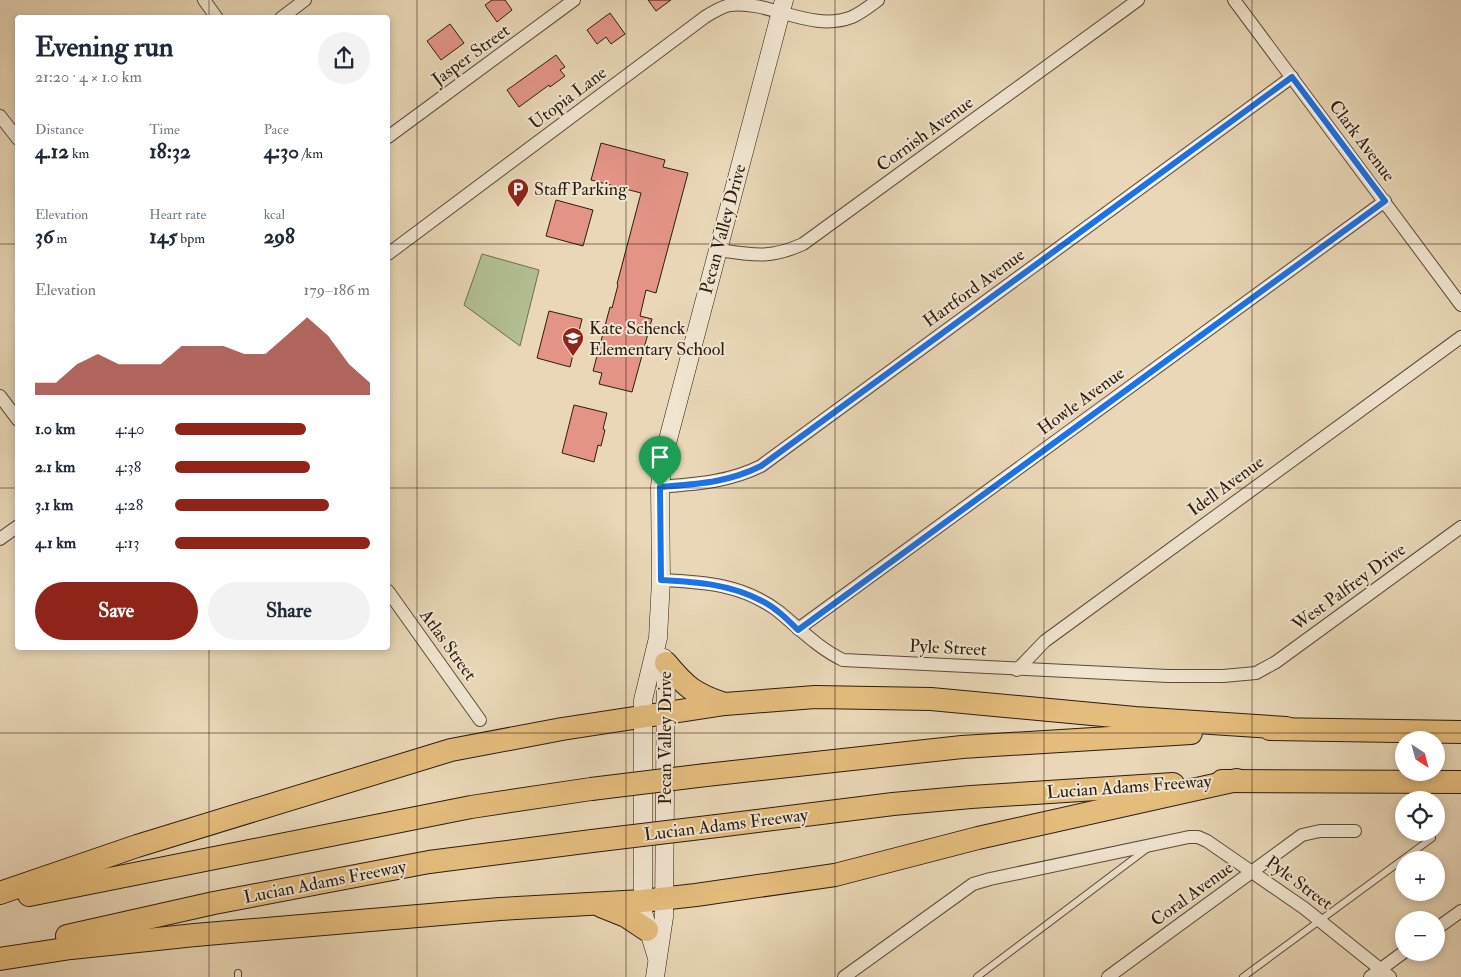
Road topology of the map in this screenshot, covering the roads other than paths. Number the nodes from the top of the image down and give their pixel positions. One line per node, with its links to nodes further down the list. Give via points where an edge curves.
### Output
1 (204, 0): 8 (street)
2 (305, 0): 9 (street)
3 (574, 0): 13 (street, Jasper Street)
4 (878, 0): 7 (street, Utopia Lane, via 851,17 836,20 824,20)
5 (1138, 0): 16 (street, Cornish Avenue, via 803,244 779,254 762,256)
6 (1234, 0): 10 (street, Clark Avenue)
7 (782, 6): 15 (street, Utopia Lane, via 728,5 705,17); 16 (main road, Pecan Valley Drive)
8 (215, 15)
9 (285, 15)
10 (1292, 77): 14 (street, Clark Avenue); 21 (street, Hartford Avenue, via 761,466 720,481)
11 (0, 116): 12 (street)
12 (15, 135)
13 (390, 136)
14 (1385, 201): 17 (street, Clark Avenue); 27 (street, Howle Avenue)
15 (390, 249)
16 (718, 250): 21 (main road, Pecan Valley Drive, via 666,447)
17 (1461, 305)
18 (1461, 337): 30 (street, Idell Avenue, via 1045,640)
19 (0, 396): 20 (street)
20 (15, 416)
21 (660, 487): 25 (main road, Pecan Valley Drive)
22 (1461, 527): 31 (street, West Palfrey Drive, via 1276,662)
23 (15, 531): 24 (street)
24 (0, 539)
25 (661, 580): 27 (street, Pyle Street, via 703,582 739,590 763,601); 28 (main road, Pecan Valley Drive)
26 (390, 594): 35 (street, Atlas Street)
27 (798, 630): 30 (street, Pyle Street, via 843,660)
28 (658, 638): 29 (main road, Pecan Valley Drive); 34 (main road, Pecan Valley Drive, via 644,695)
29 (666, 663): 32 (highway, via 693,692); 33 (main road, Pecan Valley Drive)
30 (1016, 670): 31 (street, Pyle Street, via 1168,676)
31 (1256, 673)
32 (725, 704): 33 (highway); 36 (highway, via 823,697 931,699)
33 (666, 713): 34 (highway); 45 (main road, Pecan Valley Drive)
34 (643, 716): 44 (highway, via 451,750 137,846); 47 (main road, Pecan Valley Drive)
35 (480, 720)
36 (1286, 728): 37 (highway); 46 (highway, bridge, via 962,747 591,789 471,807)
37 (1461, 732)
38 (1237, 780): 39 (highway, Lucian Adams Freeway); 45 (highway, via 978,838 834,875); 53 (highway, Lucian Adams Freeway, bridge, via 893,804 429,862 214,903)
39 (1461, 782)
40 (1355, 831): 43 (street, Coral Avenue, via 1320,831 1302,835)
41 (1428, 841): 50 (lane)
42 (1152, 845): 43 (street, Pyle Street, via 1198,837); 59 (street, Pyle Street, via 973,884); 60 (lane)
43 (1253, 872): 50 (street, Pyle Street); 61 (street, Coral Avenue)
44 (0, 893)
45 (664, 899): 47 (highway); 54 (main road, Pecan Valley Drive)
46 (0, 901)
47 (642, 902): 48 (highway); 52 (main road, Pecan Valley Drive)
48 (595, 904): 52 (highway, via 626,916); 55 (highway, via 195,934)
49 (1461, 911): 51 (street)
50 (1321, 921): 57 (street, Pyle Street); 62 (lane)
51 (1445, 923)
52 (647, 930): 54 (main road, Pecan Valley Drive)
53 (0, 951)
54 (657, 958): 58 (main road, Pecan Valley Drive)
55 (0, 959)
56 (1396, 961): 57 (street)
57 (1386, 973): 63 (street)
58 (656, 977)
59 (844, 977)
60 (977, 977)
61 (1108, 977)
62 (1243, 977)
63 (1370, 977)

